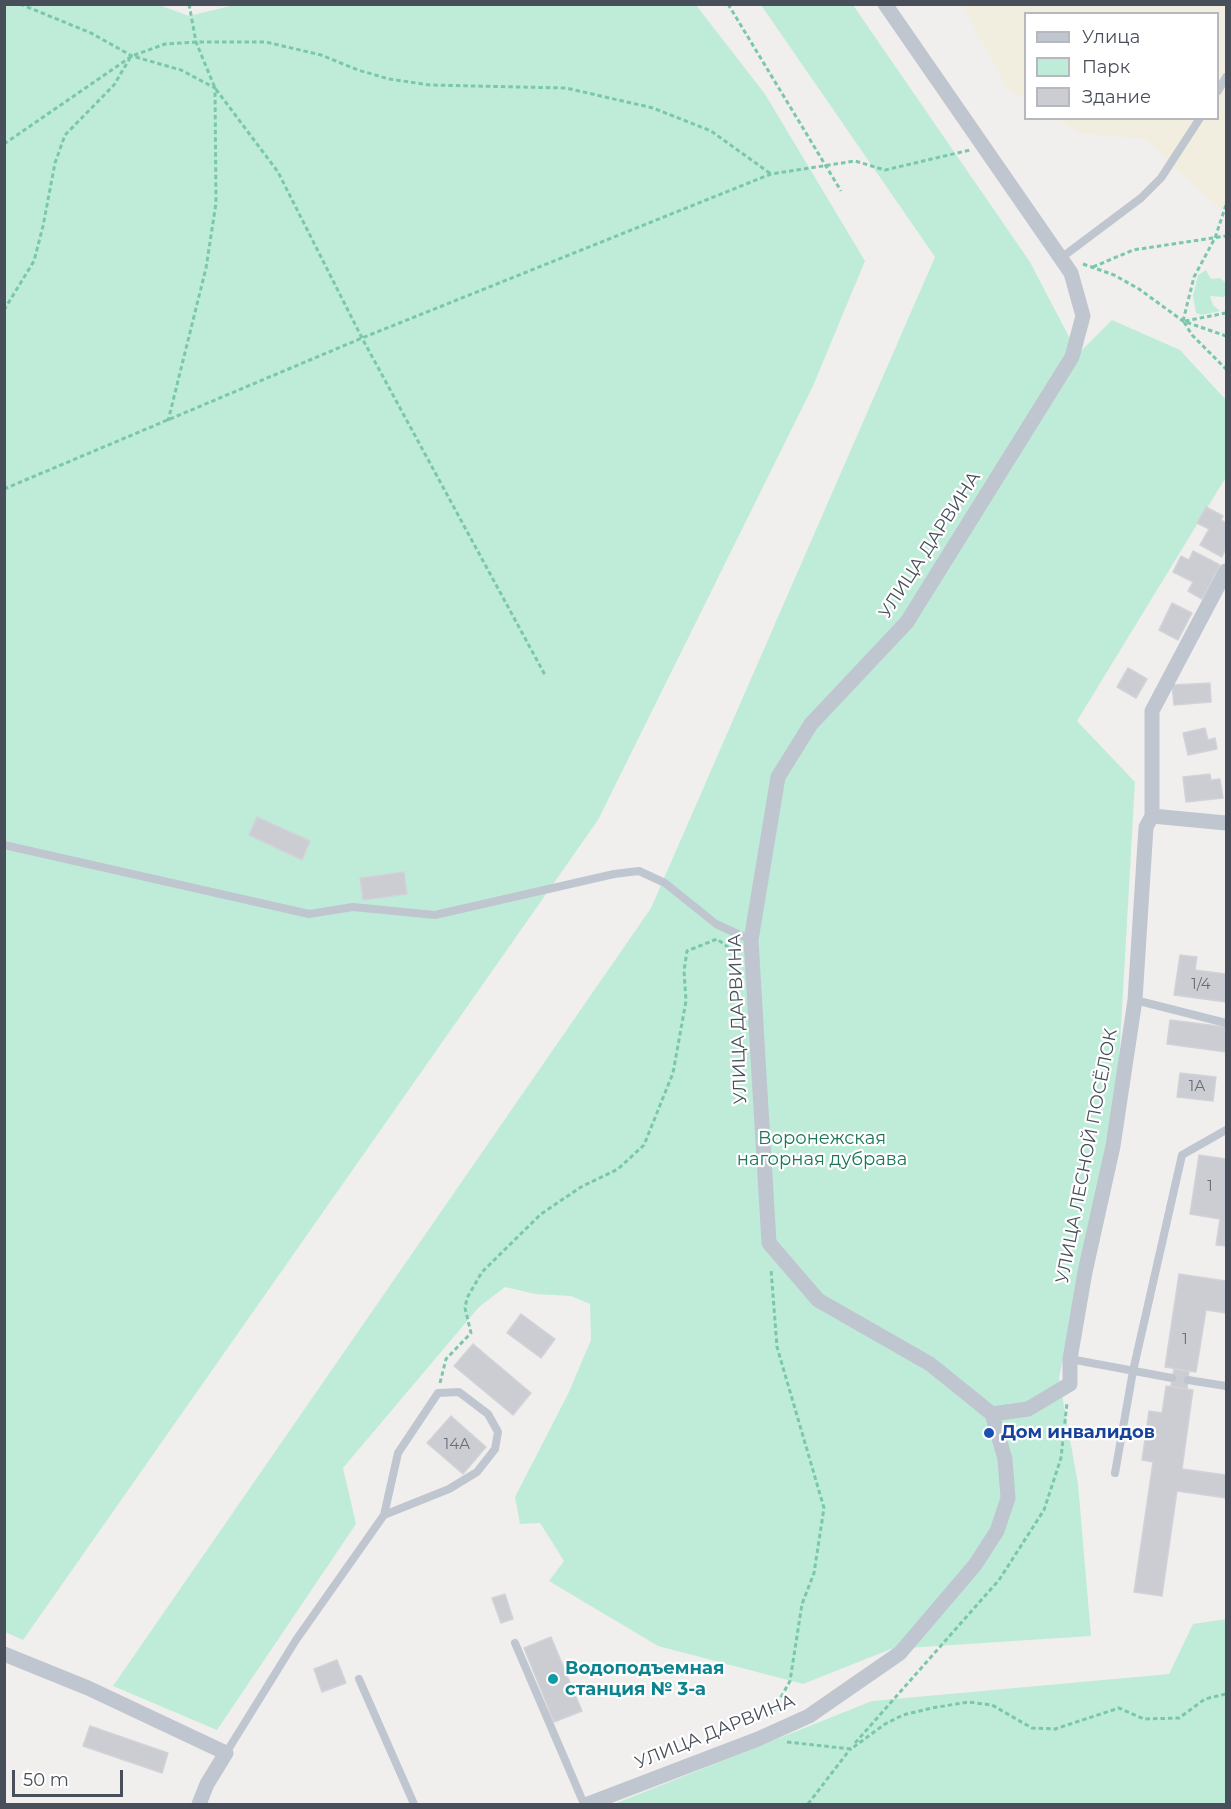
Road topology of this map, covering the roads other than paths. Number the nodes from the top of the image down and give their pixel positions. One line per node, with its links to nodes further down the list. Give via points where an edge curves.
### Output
1 (885, 4): 3 (street, УЛИЦА ДАРВИНА)
2 (1199, 120): 3 (lane, via 1161,178 1141,198)
3 (1061, 258): 8 (street, УЛИЦА ДАРВИНА, via 1071,273 1083,316 1072,357 907,622 811,724 778,777)
4 (1227, 571): 5 (street, УЛИЦА ЛЕСНОЙ ПОСЁЛОК, via 1152,711)
5 (1152, 816): 6 (street); 9 (street, УЛИЦА ЛЕСНОЙ ПОСЁЛОК, via 1146,827)
6 (1227, 824)
7 (4, 845): 8 (lane, via 309,914 354,907 435,915 614,874 639,872 665,883 716,924)
8 (751, 939): 17 (street, УЛИЦА ДАРВИНА, via 769,1243 818,1300 930,1364)
9 (1135, 1000): 10 (lane); 12 (street, УЛИЦА ЛЕСНОЙ ПОСЁЛОК, via 1113,1146)
10 (1227, 1023)
11 (1227, 1130): 13 (lane, via 1182,1155)
12 (1070, 1359): 13 (lane); 17 (street, УЛИЦА ЛЕСНОЙ ПОСЁЛОК, via 1070,1384 1028,1408)
13 (1133, 1371): 14 (lane); 18 (lane)
14 (1172, 1378)
15 (1188, 1380): 16 (lane)
16 (1227, 1386)
17 (992, 1414): 26 (street, УЛИЦА ДАРВИНА, via 1005,1459 1008,1498 997,1531 975,1565 900,1653 809,1716)
18 (1115, 1473)
19 (384, 1515): 19 (lane, via 398,1453 438,1393 459,1392 488,1414 498,1432 495,1449 477,1472 449,1489); 23 (lane, via 296,1640)
20 (515, 1642): 26 (lane)
21 (4, 1654): 23 (street, via 88,1688)
22 (359, 1679): 25 (lane)
23 (226, 1753): 24 (street)
24 (199, 1804)
25 (414, 1804)
26 (586, 1804)

